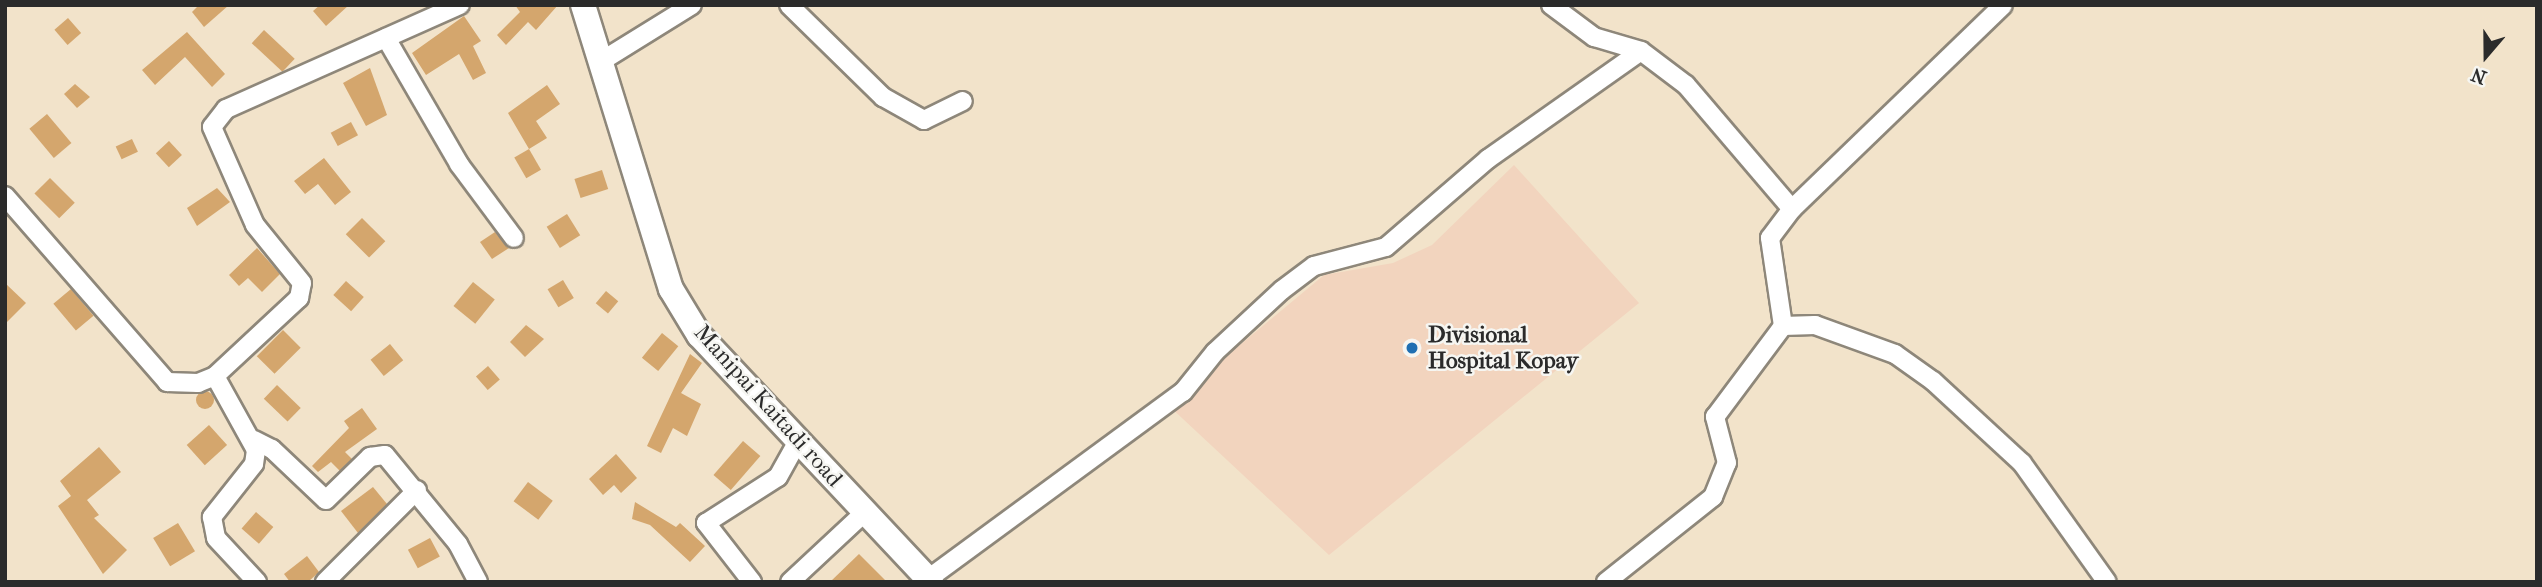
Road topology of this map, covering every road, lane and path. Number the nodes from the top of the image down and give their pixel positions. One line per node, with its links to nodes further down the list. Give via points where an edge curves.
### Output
1 (460, 5): 7 (street)
2 (583, 5): 9 (main road, Manipai Kaitadi road)
3 (692, 5): 9 (street)
4 (789, 5): 10 (street, via 883,97 924,120)
5 (1551, 5): 8 (street, via 1594,37)
6 (2003, 5): 12 (street)
7 (386, 38): 13 (street, via 459,164); 15 (street, via 226,109 212,127 255,225 302,283 299,298)
8 (1641, 51): 12 (street, via 1686,85); 20 (street, via 1488,159 1386,247 1314,266 1292,282 1215,352 1183,392)
9 (600, 62): 17 (main road, Manipai Kaitadi road, via 671,289 699,335)
10 (963, 101)
11 (5, 196): 15 (street, via 167,382 180,387)
12 (1792, 209): 14 (street, via 1770,238)
13 (514, 238)
14 (1783, 326): 26 (street, via 1714,417 1726,478 1713,497); 27 (street, via 1827,329 1895,354 1933,381 2022,463)
15 (215, 376): 16 (street)
16 (254, 440): 18 (street, via 272,449 326,500 370,457 385,455); 21 (street, via 254,464 212,517 216,538)
17 (798, 441): 19 (main road, Manipai Kaitadi road); 24 (street, via 778,477 706,523)
18 (417, 490): 22 (street); 23 (street, via 474,565)
19 (865, 512): 20 (main road, Manipai Kaitadi road); 25 (street)
20 (930, 580)
21 (257, 582)
22 (324, 582)
23 (478, 582)
24 (752, 582)
25 (790, 582)
26 (1606, 582)
27 (2107, 582)

